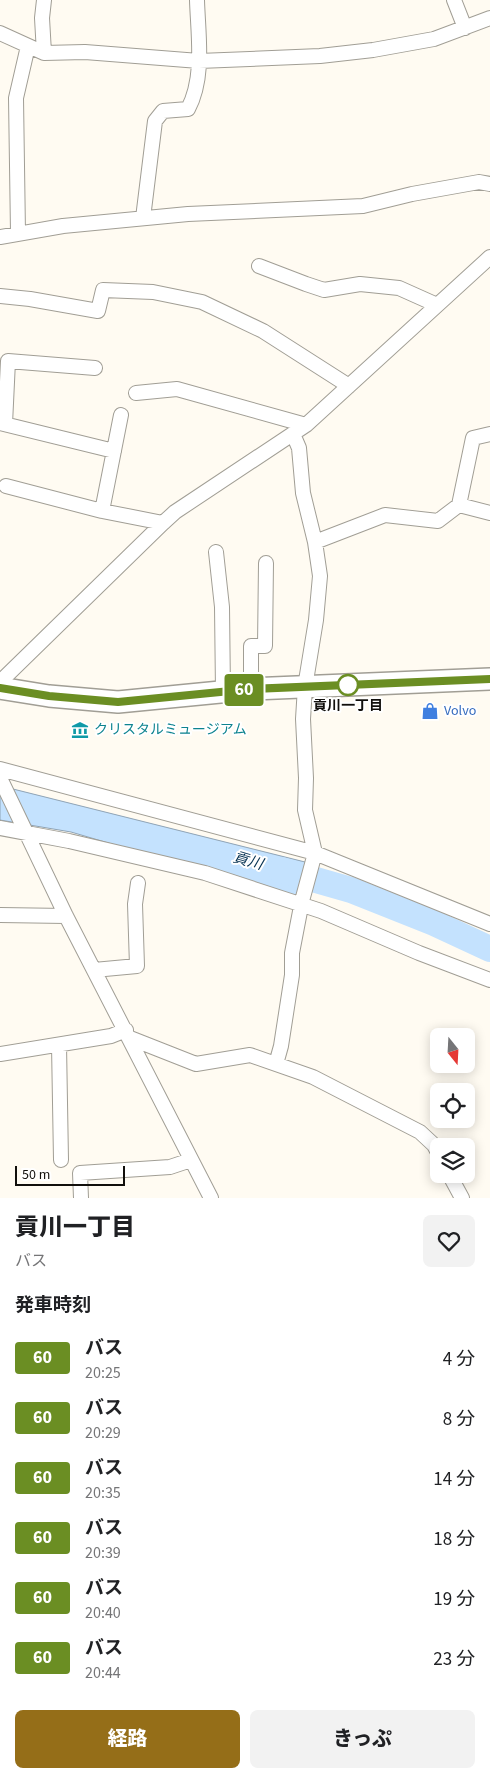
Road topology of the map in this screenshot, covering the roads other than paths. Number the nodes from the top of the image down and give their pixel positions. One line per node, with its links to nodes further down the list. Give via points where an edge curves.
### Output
1 (44, 0): 8 (street)
2 (197, 0): 9 (street)
3 (454, 0): 5 (street)
4 (490, 18): 5 (street)
5 (465, 28): 9 (street, via 434,39 372,50 320,56)
6 (0, 34): 7 (street)
7 (28, 46): 8 (street); 12 (street, via 16,98)
8 (44, 53): 9 (street, via 85,52)
9 (199, 61): 11 (street, via 195,96 188,109 163,111 154,121)
10 (490, 184): 11 (street, via 479,182 363,206)
11 (143, 218): 12 (street)
12 (18, 233): 13 (street)
13 (0, 237)
14 (490, 257): 17 (street)
15 (259, 266): 17 (street, via 324,290 360,284 399,288)
16 (0, 296): 19 (street, via 98,311 103,290 153,292 202,302 263,331)
17 (438, 305): 19 (street)
18 (95, 368): 22 (street, via 8,361)
19 (349, 386): 23 (street)
20 (136, 393): 23 (street, via 177,389)
21 (122, 415): 26 (street)
22 (2, 424): 26 (street)
23 (306, 425): 24 (street)
24 (293, 434): 31 (street); 32 (street, via 300,448 303,493)
25 (490, 434): 28 (street, via 474,438)
26 (114, 451): 29 (street)
27 (6, 486): 29 (street)
28 (459, 505): 30 (street); 32 (street, via 438,521 385,515)
29 (102, 511): 31 (street)
30 (490, 513)
31 (163, 523): 36 (street)
32 (315, 542): 37 (street, via 320,576)
33 (216, 552): 40 (street, via 222,607)
34 (266, 563): 39 (street, via 265,646 251,646)
35 (490, 679): 37 (highway)
36 (0, 682)
37 (305, 687): 39 (highway); 45 (street, via 305,810)
38 (0, 688): 40 (highway, via 118,702)
39 (251, 689): 40 (highway)
40 (223, 692)
41 (0, 769): 45 (street)
42 (0, 778): 44 (street)
43 (0, 828): 44 (street)
44 (25, 831): 47 (street, via 205,874); 49 (street)
45 (314, 855): 47 (street); 50 (street)
46 (138, 883): 51 (street, via 135,904 138,966)
47 (301, 903): 52 (street); 56 (street, via 283,1037)
48 (0, 915): 49 (street)
49 (66, 916): 51 (street)
50 (490, 924)
51 (94, 970): 53 (street)
52 (490, 980)
53 (128, 1034): 54 (street); 56 (street, via 196,1064 250,1055); 59 (street)
54 (59, 1045): 55 (street); 58 (street)
55 (0, 1054)
56 (276, 1064): 57 (street, via 313,1077 420,1132)
57 (430, 1141)
58 (61, 1160)
59 (191, 1160): 61 (street, via 170,1167 80,1173); 62 (street)
60 (454, 1183): 63 (street)
61 (81, 1198)
62 (211, 1198)
63 (462, 1198)

